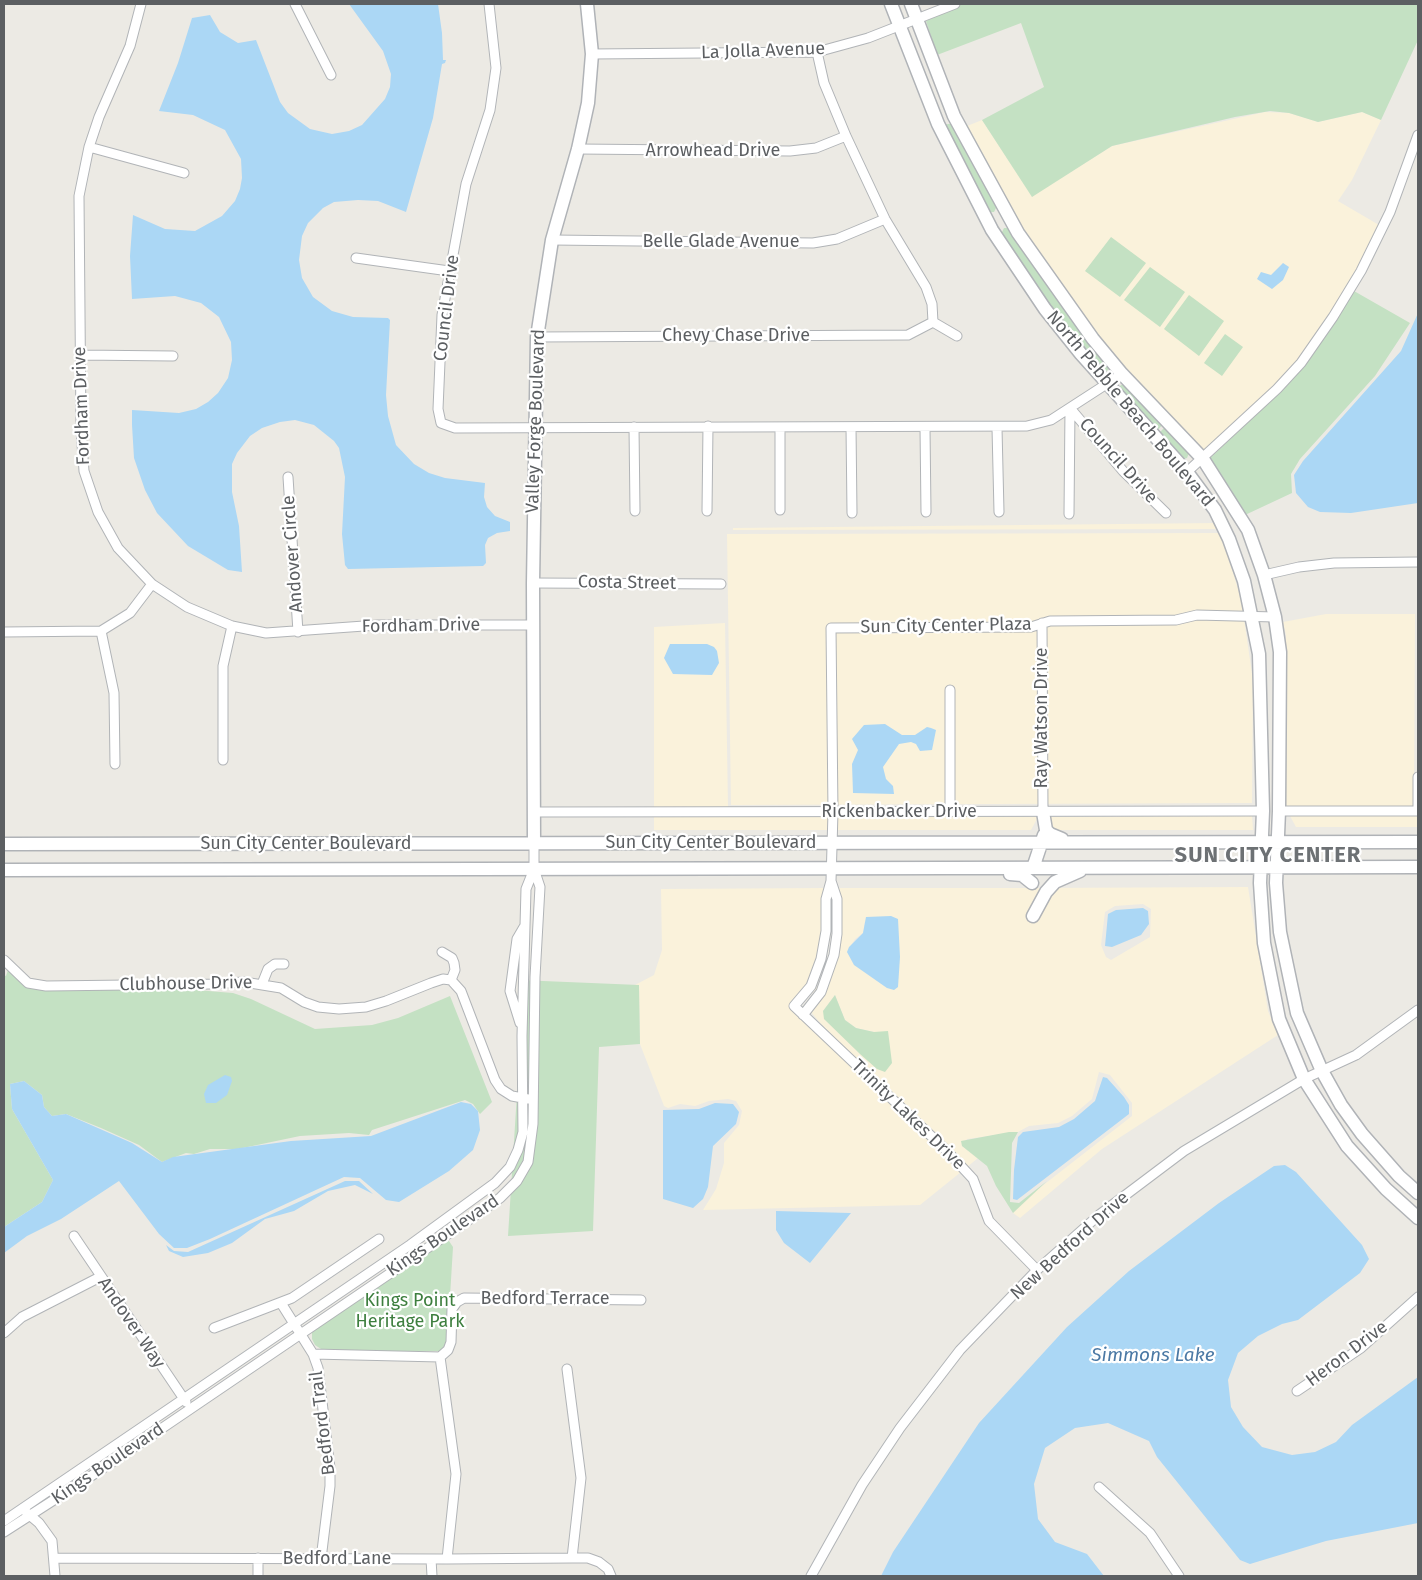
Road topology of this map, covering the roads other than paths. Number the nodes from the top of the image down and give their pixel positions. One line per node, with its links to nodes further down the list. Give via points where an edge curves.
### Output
1 (142, 4): 17 (street, Fordham Drive, via 130,46)
2 (295, 4): 12 (street)
3 (489, 4): 23 (street, Council Drive, via 496,68 490,110 466,184)
4 (587, 4): 11 (street, Valley Forge Boulevard)
5 (891, 4): 9 (street, North Pebble Beach Boulevard)
6 (911, 4): 8 (street, North Pebble Beach Boulevard)
7 (955, 4): 8 (street, La Jolla Avenue)
8 (917, 21): 9 (street, La Jolla Avenue); 13 (street, North Pebble Beach Boulevard)
9 (899, 27): 10 (street, La Jolla Avenue); 14 (street, North Pebble Beach Boulevard)
10 (817, 52): 11 (street, La Jolla Avenue); 16 (street, via 822,77)
11 (592, 54): 18 (street, Valley Forge Boulevard, via 588,102)
12 (331, 75)
13 (952, 110): 14 (street); 29 (street, North Pebble Beach Boulevard, via 1018,234 1074,315)
14 (935, 118): 30 (street, North Pebble Beach Boulevard, via 992,230 1045,309)
15 (1418, 135): 39 (street, via 1390,212 1361,272 1333,316 1301,363 1277,390)
16 (846, 136): 18 (street, Arrowhead Drive, via 816,148 790,151); 20 (street)
17 (89, 147): 19 (street); 27 (street, Fordham Drive, via 79,196)
18 (578, 149): 21 (street, Valley Forge Boulevard)
19 (184, 173)
20 (885, 219): 21 (street, Belle Glade Avenue, via 837,239 813,242); 24 (street, via 926,287 932,304)
21 (552, 240): 26 (street, Valley Forge Boulevard)
22 (356, 258): 23 (street)
23 (449, 271): 36 (street, Council Drive, via 442,315 438,409 441,422 455,428)
24 (932, 322): 25 (street); 26 (street, Chevy Chase Drive, via 908,335)
25 (957, 336)
26 (537, 337): 36 (street, Valley Forge Boulevard)
27 (80, 355): 28 (street); 55 (street, Fordham Drive, via 84,471 98,512 118,548)
28 (173, 356)
29 (1122, 374): 30 (street, Council Drive); 39 (street, North Pebble Beach Boulevard)
30 (1108, 385): 31 (street, Council Drive); 40 (street, North Pebble Beach Boulevard)
31 (1070, 408): 38 (street, Council Drive, via 1051,420); 48 (street, Council Drive, via 1123,471); 49 (street, Council Drive)
32 (708, 426): 33 (street, Council Drive); 34 (street, Council Drive); 44 (street)
33 (634, 427): 36 (street, Council Drive); 43 (street)
34 (780, 427): 35 (street, Council Drive); 42 (street)
35 (851, 427): 37 (street, Council Drive); 47 (street)
36 (534, 428): 54 (street, Valley Forge Boulevard)
37 (926, 428): 38 (street, Council Drive); 45 (street)
38 (997, 428): 46 (street)
39 (1203, 459): 40 (street); 50 (street, North Pebble Beach Boulevard)
40 (1187, 472): 51 (street, North Pebble Beach Boulevard, via 1215,510)
41 (288, 477): 64 (street, Andover Circle)
42 (780, 510)
43 (635, 511)
44 (707, 511)
45 (926, 512)
46 (999, 512)
47 (852, 513)
48 (1166, 513)
49 (1070, 514)
50 (1247, 529): 51 (street); 53 (street, North Pebble Beach Boulevard)
51 (1228, 536): 57 (street, North Pebble Beach Boulevard)
52 (1418, 562): 53 (street, via 1334,563)
53 (1264, 575): 58 (street, North Pebble Beach Boulevard)
54 (533, 582): 56 (street, Costa Street); 60 (street, Valley Forge Boulevard)
55 (152, 584): 61 (street, Fordham Drive, via 187,607); 62 (street, via 130,613)
56 (721, 584)
57 (1253, 615): 58 (street, Sun City Center Plaza); 59 (street, Sun City Center Plaza, via 1197,615 1176,620 1050,621); 69 (street, North Pebble Beach Boulevard, via 1260,654)
58 (1275, 617): 70 (street, North Pebble Beach Boulevard, via 1280,652)
59 (1042, 624): 73 (street, Sun City Center Plaza, via 1031,627 831,628); 75 (street, Ray Watson Drive)
60 (533, 625): 64 (street, Fordham Drive, via 378,625); 72 (street, Valley Forge Boulevard)
61 (232, 626): 64 (street, Fordham Drive, via 266,633); 66 (street, via 223,666)
62 (101, 631): 63 (street); 67 (street, via 114,693)
63 (4, 632)
64 (298, 632)
65 (950, 690): 74 (street)
66 (224, 760)
67 (114, 764)
68 (1418, 777): 71 (street)
69 (1263, 811): 75 (street, Rickenbacker Drive); 84 (street, North Pebble Beach Boulevard)
70 (1279, 811): 71 (street); 85 (street, North Pebble Beach Boulevard)
71 (1418, 811)
72 (534, 812): 73 (street, Rickenbacker Drive); 83 (street, Valley Forge Boulevard)
73 (833, 812): 74 (street, Rickenbacker Drive); 81 (street, Sun City Center Plaza)
74 (950, 812): 75 (street, Rickenbacker Drive)
75 (1043, 812): 76 (street); 79 (street, via 1036,830)
76 (1044, 825): 77 (street); 78 (street, via 1050,834)
77 (1043, 841): 78 (street, Sun City Center Boulevard); 79 (street, Sun City Center Boulevard); 90 (street)
78 (1070, 841): 84 (street, Sun City Center Boulevard)
79 (1022, 842): 81 (street, Sun City Center Boulevard)
80 (1418, 842): 85 (street, Sun City Center Boulevard)
81 (832, 843): 83 (street, Sun City Center Boulevard); 86 (street, Trinity Lakes Drive)
82 (4, 844): 83 (street, Sun City Center Boulevard)
83 (534, 844): 92 (street, Kings Boulevard)
84 (1260, 844): 85 (street, Sun City Center Boulevard); 87 (street, North Pebble Beach Boulevard)
85 (1278, 844): 88 (street, North Pebble Beach Boulevard)
86 (831, 867): 92 (street, Sun City Center Boulevard); 93 (street, Sun City Center Boulevard); 95 (street, Trinity Lakes Drive)
87 (1260, 867): 88 (street, Sun City Center Boulevard); 91 (street, Sun City Center Boulevard); 108 (street, North Pebble Beach Boulevard, via 1264,943 1270,976 1279,1019)
88 (1277, 867): 89 (street, Sun City Center Boulevard); 107 (street, North Pebble Beach Boulevard, via 1277,912 1287,972 1297,1013)
89 (1418, 867)
90 (1033, 868): 91 (street, Sun City Center Boulevard); 93 (street, Sun City Center Boulevard)
91 (1097, 868): 97 (street, via 1070,874 1055,882)
92 (534, 869): 94 (street, Sun City Center Boulevard); 98 (street, Kings Boulevard, via 526,889); 110 (street, Kings Boulevard, via 540,887)
93 (932, 869): 96 (street, via 956,873 1015,874)
94 (4, 870)
95 (831, 882): 105 (street, Trinity Lakes Drive, via 837,899 834,955 822,992); 105 (street, Trinity Lakes Drive, via 826,899 826,931 821,959 811,986 794,1006)
96 (1032, 883)
97 (1033, 916)
98 (525, 924): 106 (street, Kings Boulevard); 106 (street, Kings Boulevard, via 518,939 510,991)
99 (442, 952): 102 (street, via 452,958 454,964)
100 (4, 960): 103 (street, Clubhouse Drive, via 28,983 46,986)
101 (284, 964): 103 (street, via 275,964 268,969)
102 (451, 980): 103 (street, Clubhouse Drive, via 443,979 366,1007 339,1009 311,1005 281,988); 109 (street, via 461,991 495,1080 501,1089)
103 (262, 984)
104 (1418, 1011): 107 (street, New Bedford Drive, via 1356,1054)
105 (803, 1015): 117 (street, Trinity Lakes Drive, via 973,1179 989,1221)
106 (522, 1027): 109 (street, Kings Boulevard)
107 (1322, 1071): 108 (street, New Bedford Drive); 111 (street, North Pebble Beach Boulevard, via 1346,1112)
108 (1304, 1079): 112 (street, North Pebble Beach Boulevard, via 1347,1146); 117 (street, New Bedford Drive, via 1184,1151 1099,1215)
109 (523, 1099): 110 (street); 122 (street, Kings Boulevard, via 523,1132 518,1150 510,1167 495,1183)
110 (534, 1099): 125 (street, Kings Boulevard, via 528,1162 511,1187 476,1215)
111 (1388, 1163): 112 (street); 113 (street, North Pebble Beach Boulevard)
112 (1374, 1176): 114 (street, North Pebble Beach Boulevard)
113 (1418, 1193)
114 (1418, 1218)
115 (74, 1236): 118 (street, Andover Way)
116 (379, 1239): 121 (street)
117 (1037, 1270): 147 (street, New Bedford Drive, via 960,1350 900,1428 862,1485)
118 (100, 1277): 124 (street, via 22,1317); 130 (street, Andover Way)
119 (1418, 1297): 129 (street, Heron Drive, via 1361,1348)
120 (641, 1300): 127 (street, Bedford Terrace, via 464,1298 452,1309 451,1342)
121 (281, 1303): 122 (street, Bedford Trail); 123 (street)
122 (293, 1323): 125 (street, Bedford Trail); 130 (street, Kings Boulevard)
123 (214, 1328)
124 (4, 1333)
125 (299, 1333): 126 (street, Bedford Trail); 131 (street, Kings Boulevard)
126 (313, 1354): 127 (street); 140 (street, Bedford Trail, via 318,1368 330,1468)
127 (440, 1357): 142 (street, via 456,1474)
128 (567, 1369): 139 (street, via 581,1478)
129 (1297, 1391)
130 (183, 1399): 131 (street, Andover Way); 133 (street, Kings Boulevard)
131 (190, 1408): 134 (street, Kings Boulevard)
132 (1099, 1487): 148 (street, via 1150,1533)
133 (22, 1508): 134 (street); 135 (street, Kings Boulevard)
134 (30, 1515): 135 (street, Kings Boulevard); 137 (street, via 52,1541)
135 (10, 1520): 136 (street, Kings Boulevard)
136 (4, 1532)
137 (55, 1558): 138 (street, Bedford Lane); 143 (street)
138 (258, 1558): 140 (street, Bedford Lane); 144 (street)
139 (572, 1558): 142 (street, Bedford Lane); 146 (street, Bedford Lane, via 599,1562 608,1569)
140 (321, 1559): 141 (street, Bedford Lane)
141 (431, 1559): 142 (street, Bedford Lane); 145 (street)
142 (447, 1559)
143 (55, 1576)
144 (258, 1576)
145 (432, 1576)
146 (610, 1576)
147 (812, 1576)
148 (1179, 1576)

